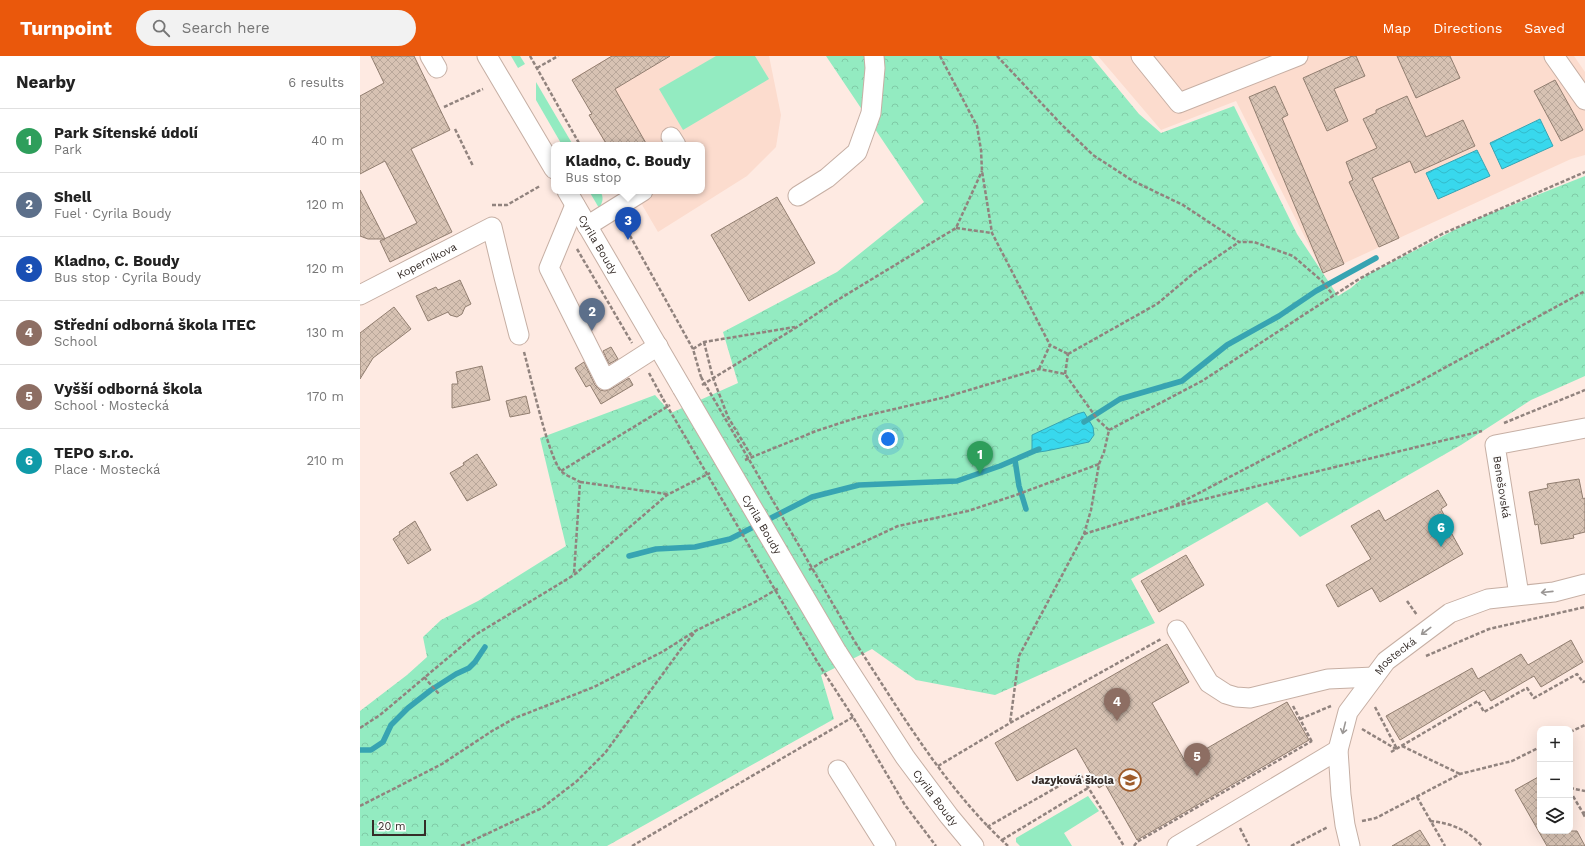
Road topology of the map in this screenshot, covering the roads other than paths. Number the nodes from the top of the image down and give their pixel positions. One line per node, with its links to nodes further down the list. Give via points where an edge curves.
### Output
1 (487, 56): 7 (street)
2 (874, 56): 9 (street, via 871,113 857,152 827,178)
3 (1140, 56): 4 (street, via 1179,103)
4 (1298, 56)
5 (1554, 56): 6 (street)
6 (1585, 100)
7 (551, 165)
8 (639, 194): 11 (street)
9 (798, 196)
10 (571, 198): 11 (street, Cyrila Boudy); 14 (street, via 565,229 549,268 605,380)
11 (587, 226): 14 (street, Cyrila Boudy)
12 (360, 294): 13 (street, Koperníkova, via 492,227)
13 (519, 335)
14 (658, 346): 23 (street, Cyrila Boudy, bridge, via 837,652 905,757)
15 (1585, 428): 17 (street, Benešovská, via 1495,445)
16 (1585, 584): 17 (street, Mostecká, one-way to 17, via 1554,592)
17 (1519, 595): 19 (street, Mostecká, one-way to 19, via 1488,599 1450,613 1386,661)
18 (1177, 630): 19 (street, via 1210,683 1226,694 1236,697 1250,698 1328,679)
19 (1374, 677): 20 (street, Mostecká, one-way to 20, via 1348,712)
20 (1338, 750): 24 (street); 25 (street, Mostecká, via 1341,795)
21 (838, 770): 22 (street)
22 (886, 846)
23 (974, 846)
24 (1177, 846)
25 (1350, 846)

